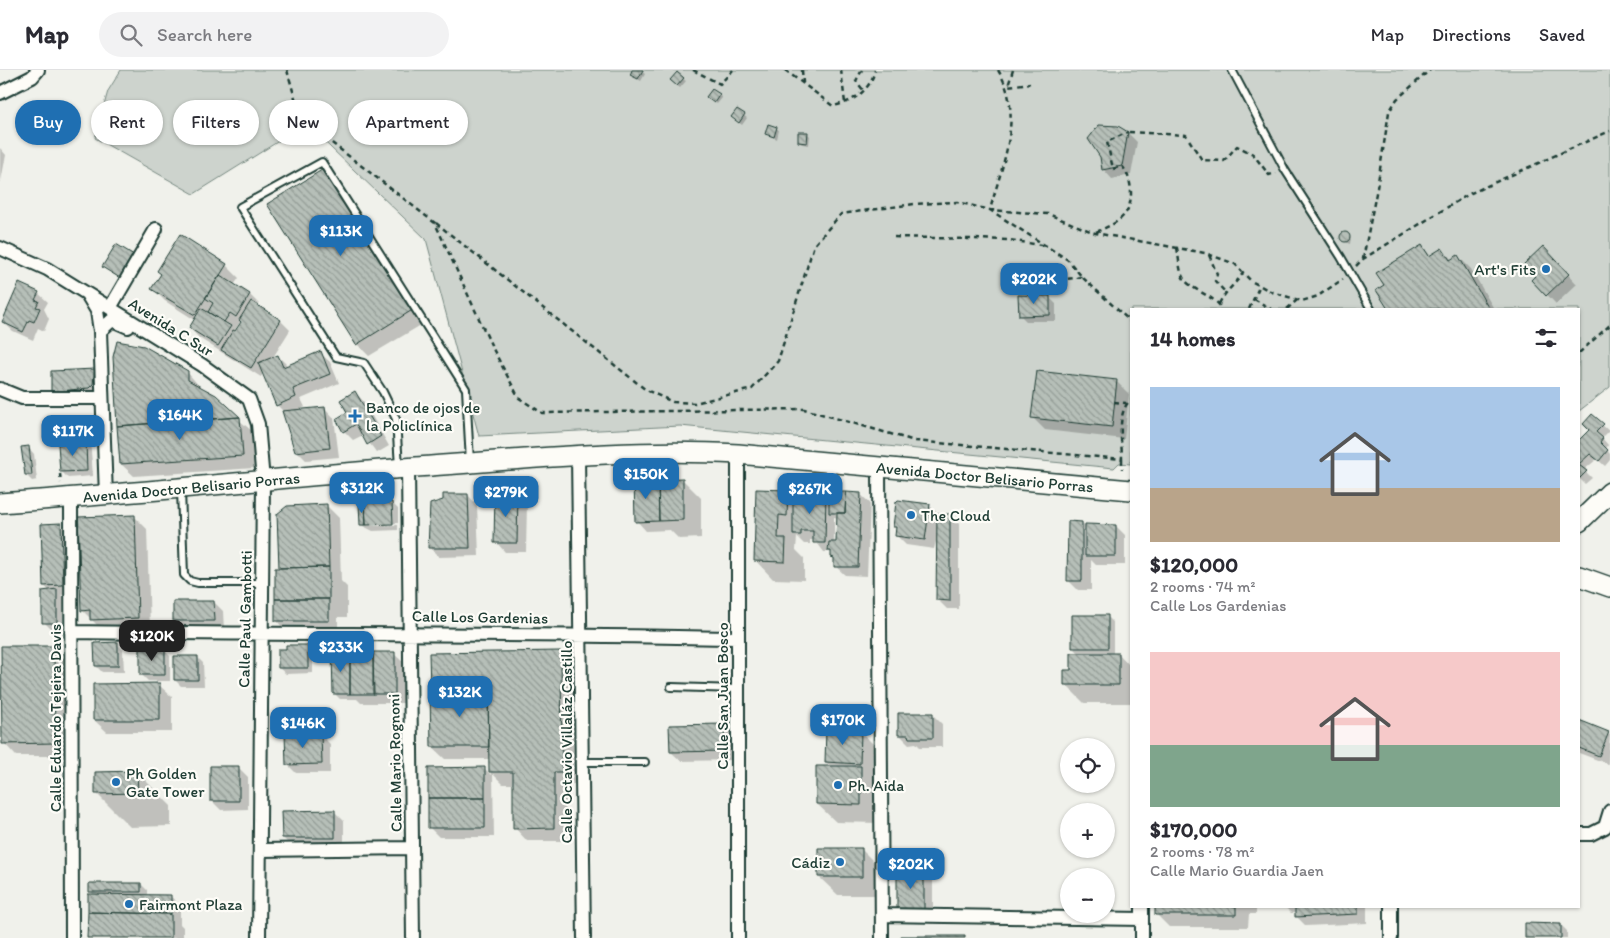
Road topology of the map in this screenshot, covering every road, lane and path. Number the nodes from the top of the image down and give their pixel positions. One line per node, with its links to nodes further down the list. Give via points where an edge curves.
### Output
1 (38, 70): 18 (street, via 32,77)
2 (287, 70): 23 (path, via 301,119)
3 (694, 70): 4 (path, via 720,84)
4 (733, 70)
5 (785, 70): 15 (path)
6 (802, 70): 15 (path)
7 (841, 70): 19 (path)
8 (862, 70): 17 (path, via 856,81)
9 (875, 70): 17 (path)
10 (998, 70): 16 (path)
11 (1012, 70): 16 (path)
12 (1232, 70): 21 (lane)
13 (1430, 70): 20 (path, via 1397,99 1389,112 1363,259 1469,194)
14 (1030, 82): 16 (path)
15 (804, 84): 19 (path, via 833,106)
16 (1008, 86): 22 (path, via 1012,122 1009,145)
17 (864, 91): 19 (path)
18 (0, 93)
19 (845, 104)
20 (1610, 131)
21 (1285, 170): 25 (path, via 1269,175 1253,154 1237,146 1224,161 1202,160 1186,135 1128,132 1108,142 1113,168 1122,166 1130,178 1128,210 1120,219); 46 (lane, via 1342,257)
22 (990, 210): 23 (path, via 957,202 841,214 814,245 778,361 752,389 695,404 673,402 646,390); 25 (path, via 1048,214); 27 (path)
23 (436, 223): 59 (path, via 492,347 519,398 542,413 804,409 915,441)
24 (156, 229): 41 (street)
25 (1095, 233): 28 (path)
26 (894, 237): 27 (path, via 1009,240)
27 (1048, 246): 32 (path, via 1068,260)
28 (1176, 247): 30 (path); 42 (path, via 1184,278)
29 (0, 248): 36 (street, Avenida C Sur, via 47,270)
30 (1209, 255): 31 (path, via 1235,264); 35 (path, via 1217,274 1215,281)
31 (1243, 273): 34 (path); 35 (path)
32 (1082, 276): 37 (path, via 1034,283); 47 (path)
33 (1347, 283): 39 (path, via 1342,278 1318,296)
34 (1260, 285): 38 (path); 39 (path)
35 (1225, 292): 40 (path)
36 (86, 294): 41 (street, Avenida C Sur); 49 (street, via 96,311)
37 (1033, 294)
38 (1254, 299): 43 (path); 44 (path)
39 (1298, 300): 45 (path)
40 (1219, 304)
41 (110, 308): 50 (street, Avenida C Sur)
42 (1221, 308)
43 (1250, 308)
44 (1269, 308)
45 (1288, 308)
46 (1370, 308)
47 (1130, 321)
48 (1610, 325): 51 (path)
49 (100, 331): 50 (street, via 112,320); 53 (street)
50 (163, 341): 64 (street, Avenida C Sur, via 249,399 258,424)
51 (1580, 352)
52 (0, 390): 53 (street, via 22,398)
53 (102, 398): 68 (street)
54 (1130, 401): 56 (path)
55 (1114, 402): 56 (path)
56 (1126, 404): 59 (path, via 1122,414)
57 (738, 454): 58 (street, Avenida Doctor Belisario Porras, via 679,451); 62 (street, Avenida Doctor Belisario Porras); 79 (street, Calle San Juan Bosco)
58 (578, 455): 60 (street, Avenida Doctor Belisario Porras); 78 (street, Calle Octavio Villaláz Castillo)
59 (1122, 459): 63 (path)
60 (470, 463): 61 (street, Avenida Doctor Belisario Porras); 61 (lane, via 466,389 322,162 240,207 336,357 364,363 383,392 396,418)
61 (403, 468): 64 (street, Avenida Doctor Belisario Porras); 76 (street, Calle Mario Rognoni)
62 (879, 468): 66 (street, Avenida Doctor Belisario Porras); 90 (street)
63 (1122, 469)
64 (263, 481): 65 (street, Avenida Doctor Belisario Porras); 73 (street, Calle Paul Gambotti)
65 (181, 489): 68 (street, Avenida Doctor Belisario Porras); 73 (lane, via 184,575 198,583)
66 (1130, 490)
67 (1610, 492): 71 (street)
68 (106, 496): 69 (street, Avenida Doctor Belisario Porras)
69 (71, 498): 70 (street, Avenida Doctor Belisario Porras); 75 (street, Calle Eduardo Tejeira Davis)
70 (0, 503)
71 (1580, 521)
72 (1580, 576): 74 (street)
73 (261, 583): 77 (street, Calle Paul Gambotti)
74 (1610, 587)
75 (71, 632): 77 (street, Calle Los Gardenias); 91 (street, Calle Eduardo Tejeira Davis)
76 (410, 633): 77 (street, Calle Los Gardenias); 78 (street, Calle Los Gardenias); 86 (street, Calle Mario Rognoni)
77 (260, 635): 87 (street, Calle Paul Gambotti)
78 (581, 635): 79 (street, Calle Los Gardenias); 82 (street, Calle Octavio Villaláz Castillo)
79 (738, 638): 81 (street, Calle San Juan Bosco)
80 (671, 687): 81 (lane)
81 (738, 689): 95 (street, Calle San Juan Bosco)
82 (582, 762): 83 (lane); 94 (street, Calle Octavio Villaláz Castillo)
83 (645, 762)
84 (1610, 810): 85 (street, via 1605,827 1591,834)
85 (1580, 834)
86 (412, 848): 87 (street); 93 (street, Calle Mario Rognoni)
87 (260, 850): 92 (street, Calle Paul Gambotti)
88 (1391, 908): 98 (street)
89 (1142, 912): 90 (street); 97 (street)
90 (882, 915): 96 (street)
91 (72, 938)
92 (259, 938)
93 (413, 938)
94 (584, 938)
95 (738, 938)
96 (882, 938)
97 (1142, 938)
98 (1391, 938)

